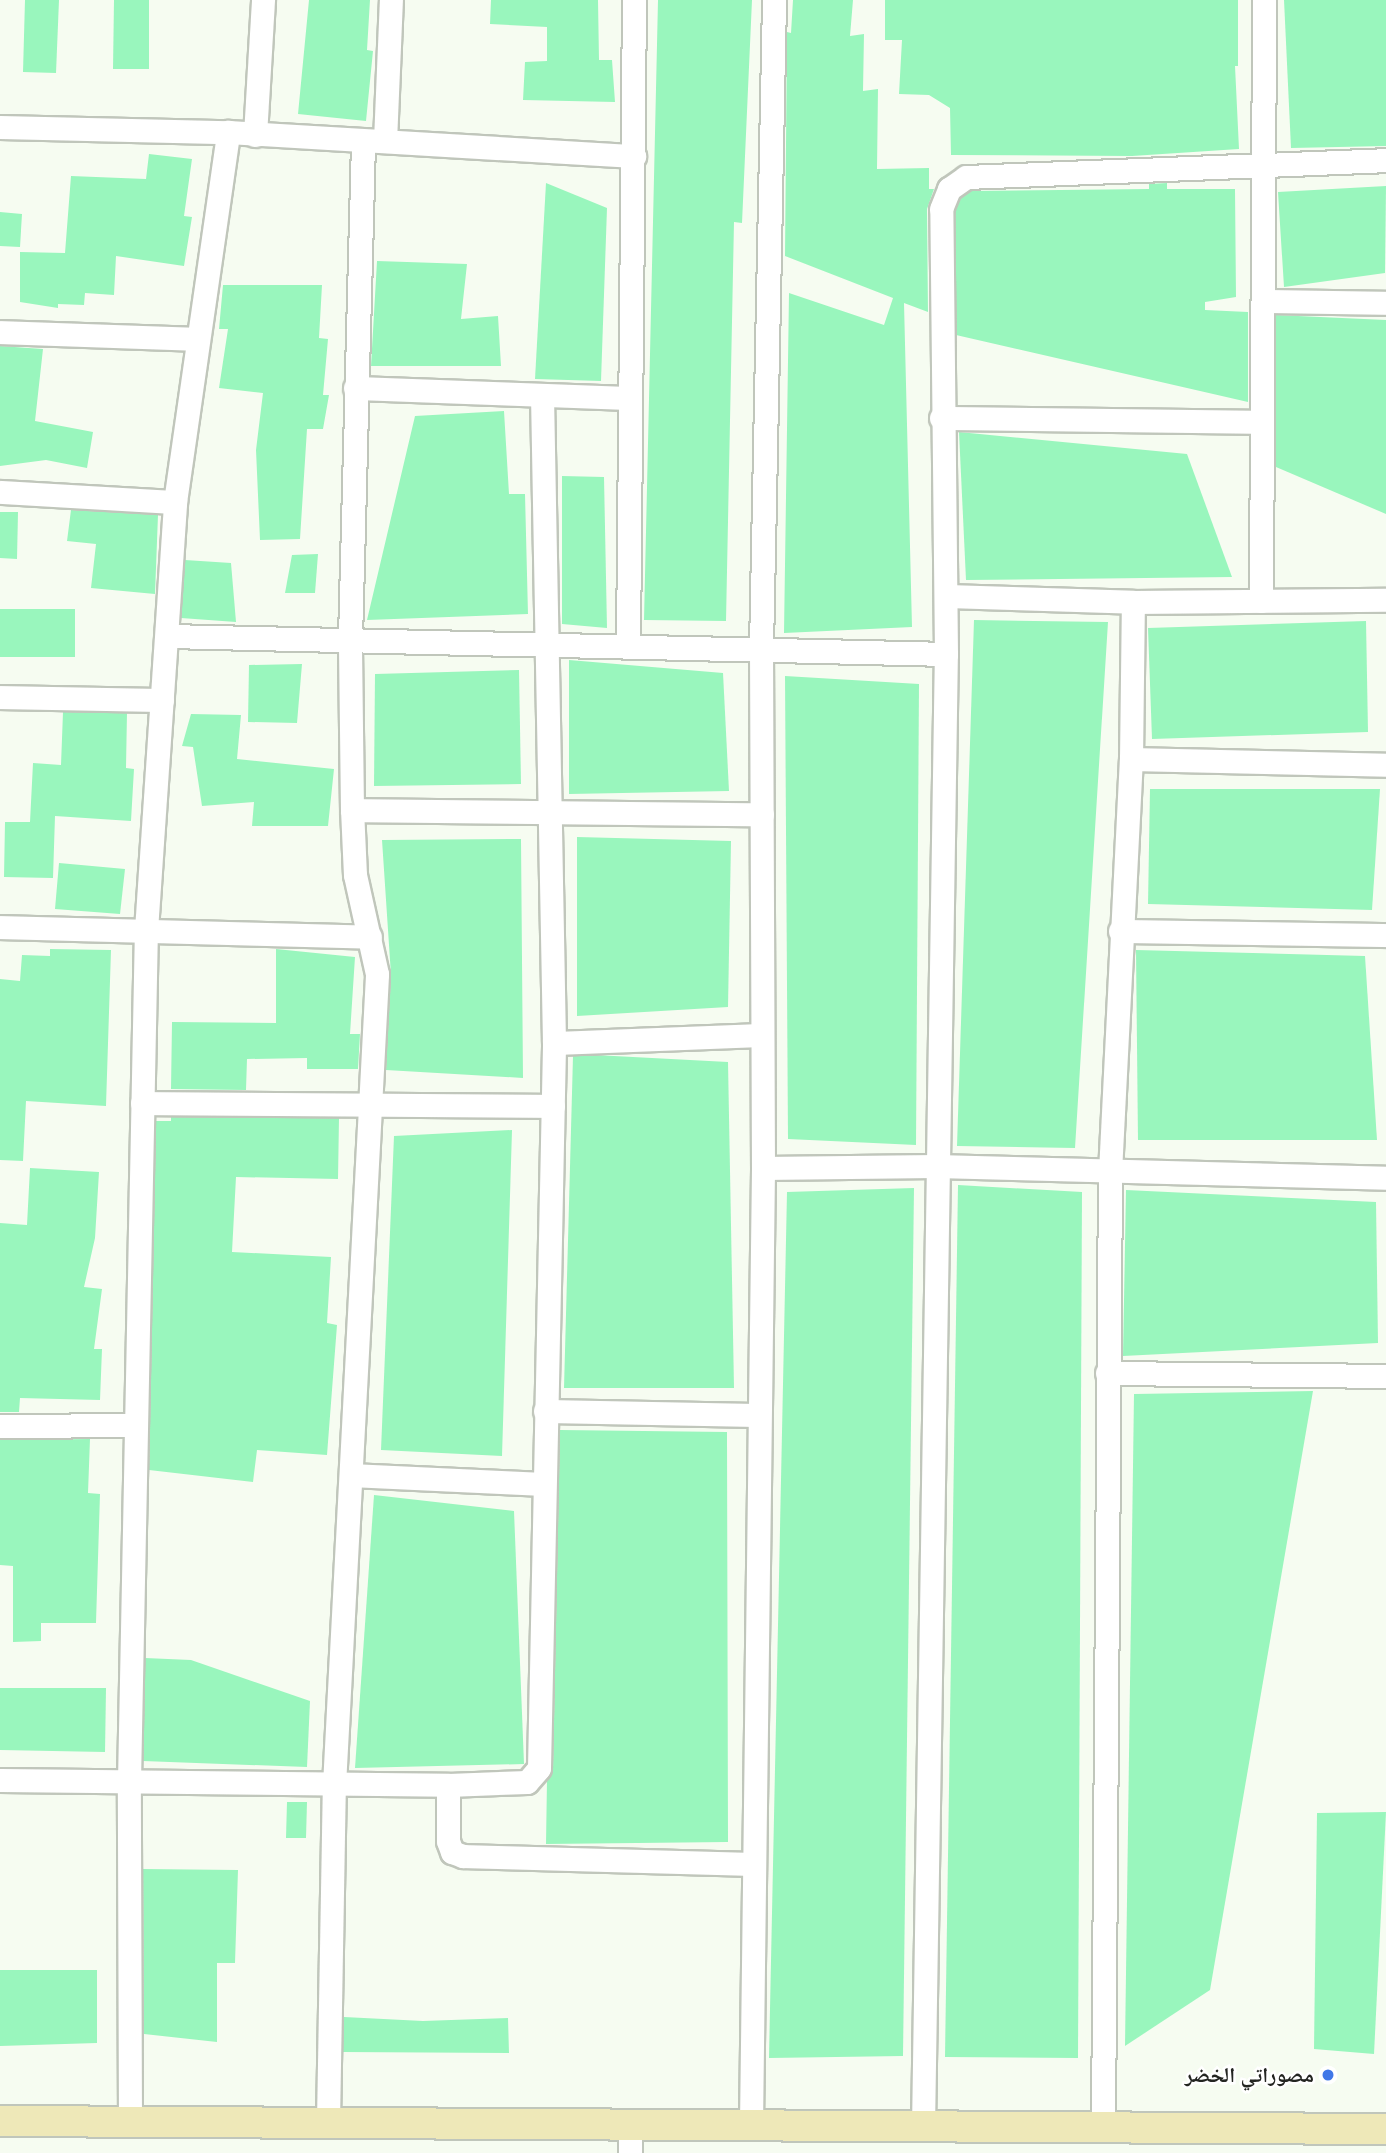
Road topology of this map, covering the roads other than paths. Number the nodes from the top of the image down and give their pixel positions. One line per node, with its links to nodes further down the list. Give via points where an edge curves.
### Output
1 (263, 0): 8 (street)
2 (391, 0): 9 (street)
3 (634, 0): 10 (street)
4 (774, 0): 32 (street)
5 (1264, 0): 12 (street)
6 (0, 127): 7 (street)
7 (228, 132): 8 (street); 16 (street)
8 (255, 135): 9 (street)
9 (374, 141): 10 (street); 17 (street)
10 (634, 156): 19 (street)
11 (1386, 160): 12 (street)
12 (1266, 166): 13 (street); 20 (street, via 966,177 956,183 941,209)
13 (1263, 301): 14 (street); 21 (street)
14 (1386, 303)
15 (0, 332): 16 (street)
16 (196, 339): 23 (street)
17 (355, 388): 18 (street); 29 (street)
18 (542, 395): 19 (street); 30 (street)
19 (630, 398): 31 (street)
20 (942, 418): 21 (street); 24 (street)
21 (1261, 422): 26 (street)
22 (0, 492): 23 (street)
23 (175, 502): 28 (street)
24 (947, 596): 27 (street); 33 (street)
25 (1386, 600): 26 (street)
26 (1261, 601): 27 (street)
27 (1133, 602): 36 (street)
28 (167, 636): 29 (street); 35 (street)
29 (350, 639): 30 (street); 38 (street)
30 (546, 643): 31 (street); 39 (street)
31 (628, 645): 32 (street)
32 (761, 648): 33 (street); 40 (street)
33 (946, 654): 51 (street)
34 (0, 697): 35 (street)
35 (162, 700): 42 (street)
36 (1131, 759): 37 (street); 43 (street)
37 (1386, 765)
38 (352, 810): 39 (street); 45 (street, via 355,875)
39 (550, 811): 40 (street); 47 (street)
40 (762, 814): 46 (street)
41 (0, 927): 42 (street)
42 (146, 930): 45 (street); 48 (street)
43 (1120, 931): 44 (street); 53 (street)
44 (1386, 935)
45 (370, 937): 49 (street, via 377,974)
46 (762, 1035): 47 (street); 52 (street)
47 (554, 1043): 50 (street)
48 (142, 1103): 49 (street); 59 (street)
49 (371, 1104): 50 (street); 61 (street)
50 (553, 1106): 57 (street)
51 (936, 1166): 52 (street); 53 (street); 72 (street)
52 (763, 1168): 58 (street)
53 (1110, 1172): 54 (street); 55 (street)
54 (1386, 1178)
55 (1107, 1373): 56 (street); 73 (street)
56 (1386, 1376)
57 (545, 1411): 58 (street); 62 (street)
58 (758, 1415): 67 (street)
59 (135, 1425): 60 (street); 64 (street)
60 (0, 1426)
61 (351, 1475): 62 (street); 65 (street)
62 (543, 1484): 66 (street, via 539,1768 527,1783)
63 (0, 1780): 64 (street)
64 (129, 1781): 65 (street); 70 (street)
65 (334, 1785): 66 (street); 69 (street)
66 (448, 1785): 67 (street, via 448,1841 452,1852 463,1856)
67 (751, 1864): 71 (street)
68 (0, 2121): 70 (main road)
69 (328, 2121): 70 (main road); 75 (main road)
70 (130, 2122)
71 (751, 2124): 72 (main road); 75 (main road)
72 (923, 2127): 73 (main road)
73 (1103, 2128): 74 (main road)
74 (1386, 2129)
75 (630, 2138)

